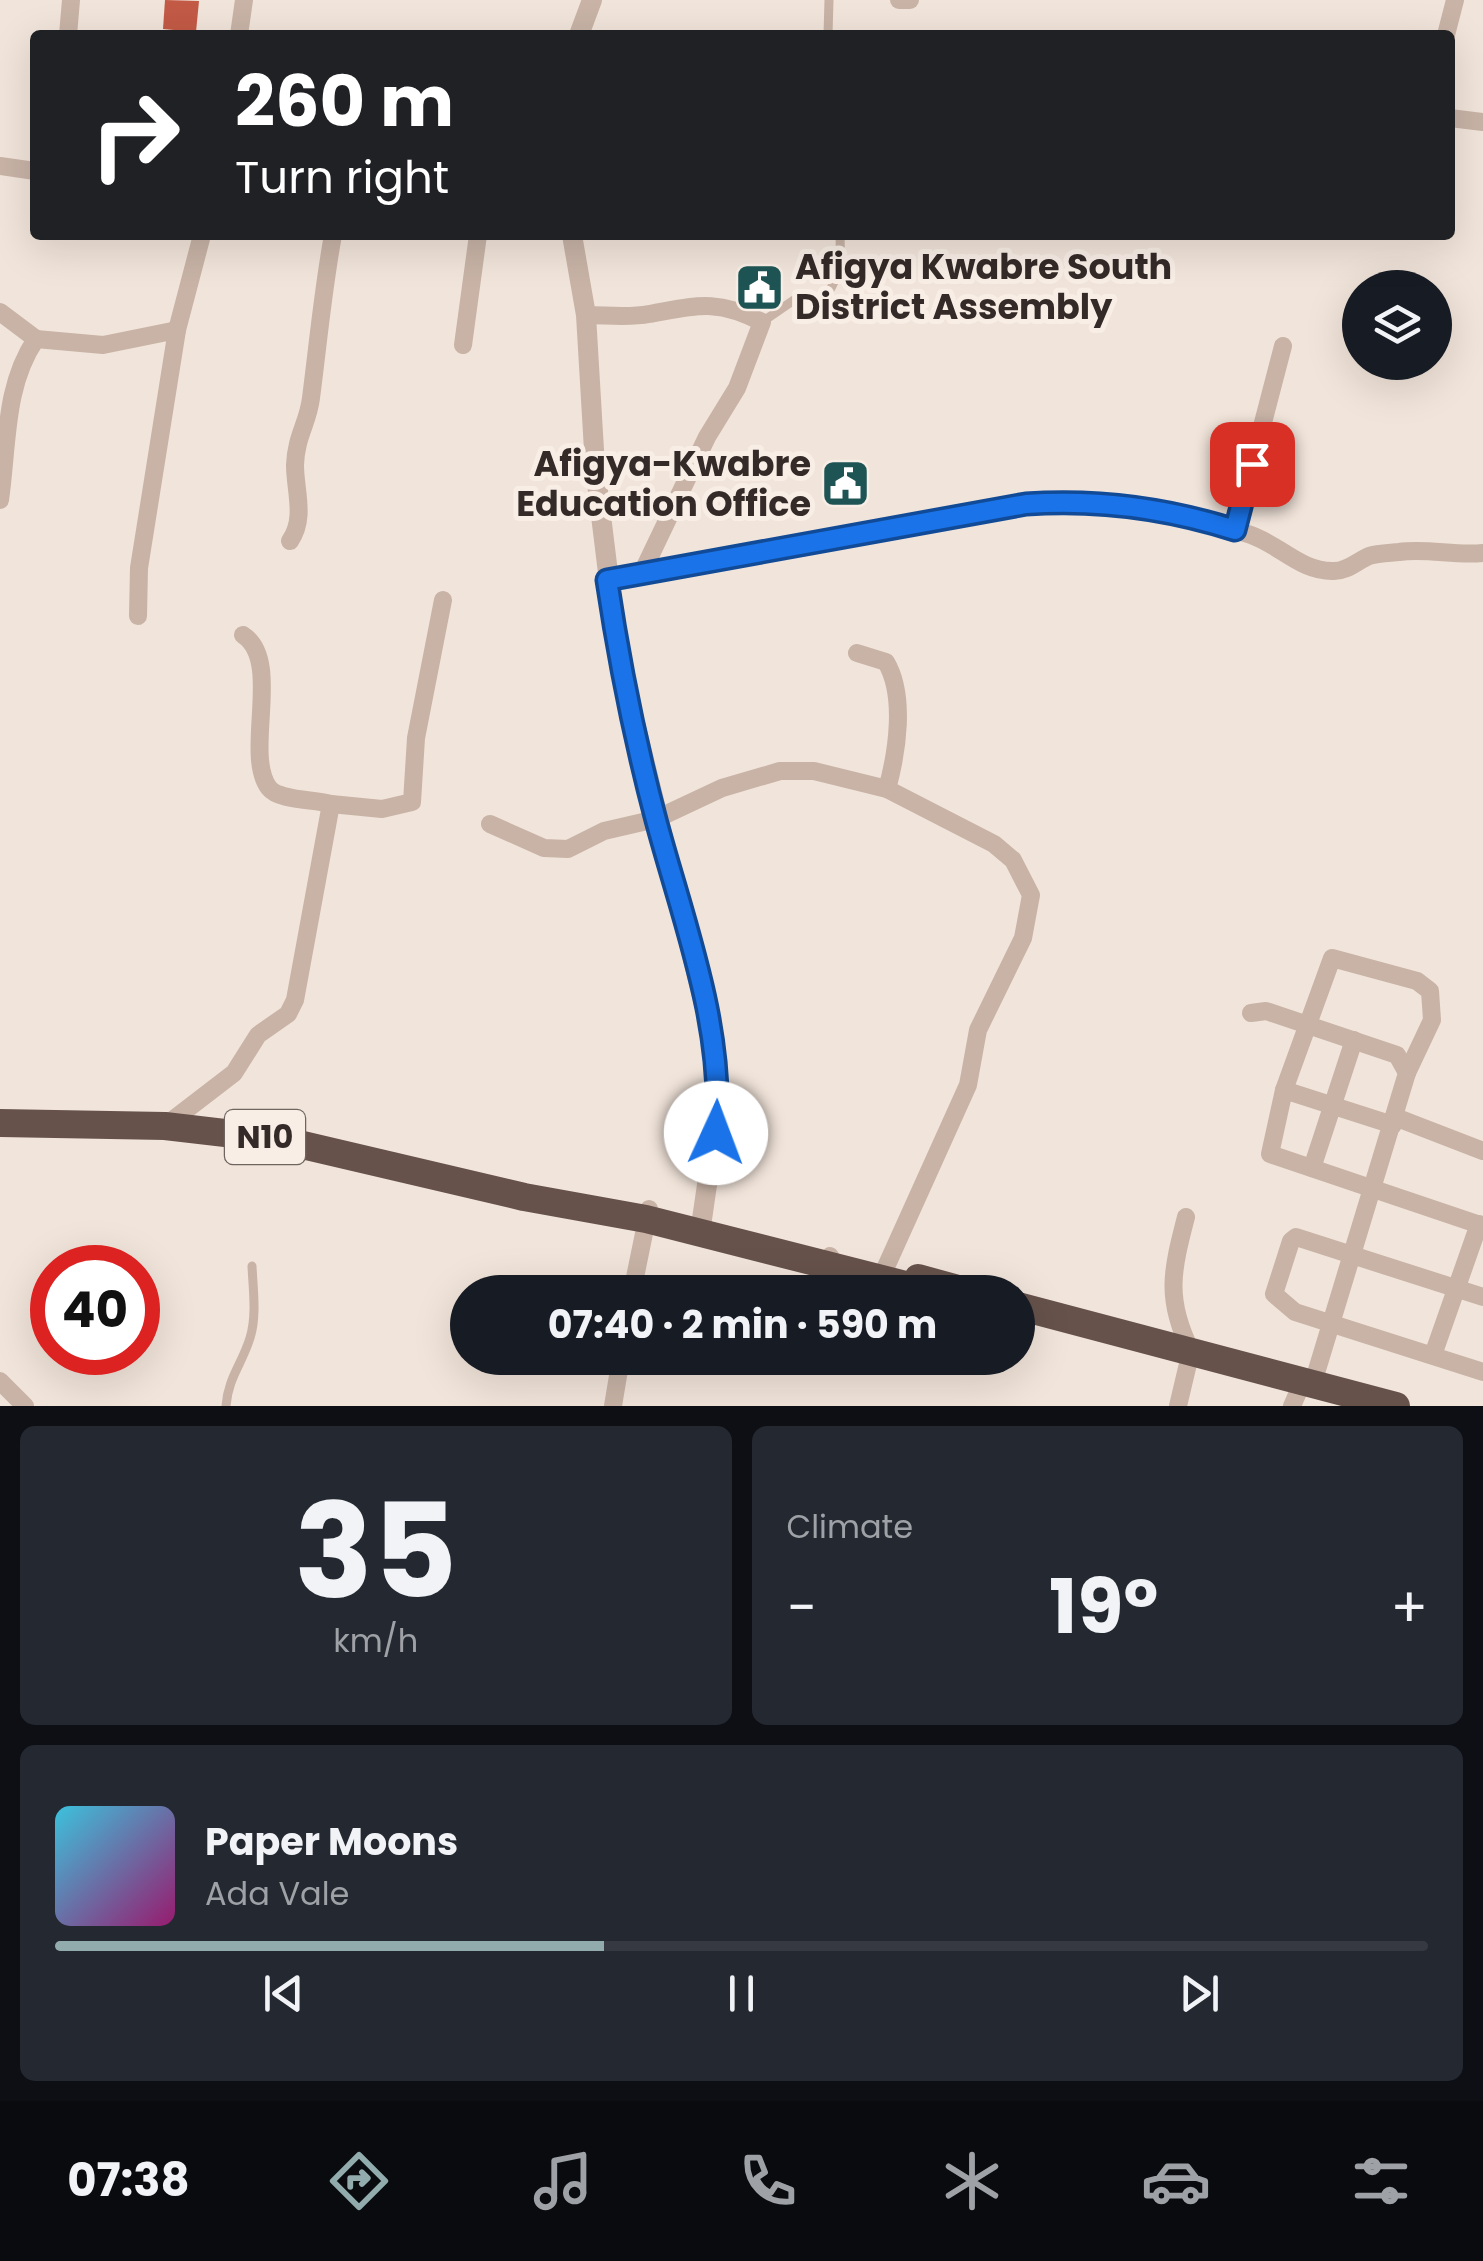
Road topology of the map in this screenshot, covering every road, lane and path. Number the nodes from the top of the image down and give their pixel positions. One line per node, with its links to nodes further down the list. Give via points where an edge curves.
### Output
1 (71, 0): 8 (street)
2 (244, 0): 9 (street)
3 (592, 0): 10 (street)
4 (829, 0): 11 (lane)
5 (900, 0): 6 (street)
6 (910, 0)
7 (1456, 0): 12 (street)
8 (68, 30)
9 (240, 30)
10 (581, 30)
11 (828, 30)
12 (1447, 30)
13 (1455, 119): 14 (street)
14 (1483, 122)
15 (0, 166): 16 (street)
16 (30, 170)
17 (201, 240): 25 (street)
18 (332, 240): 31 (street, via 312,400 296,448 299,510)
19 (477, 240): 27 (street)
20 (573, 240): 23 (street)
21 (840, 240): 24 (lane, via 832,291 820,301 794,300)
22 (0, 312): 26 (street)
23 (586, 315): 24 (street, via 647,314 683,304 737,309); 34 (street)
24 (762, 322): 33 (street, via 737,388)
25 (177, 330): 26 (street, via 103,346); 36 (street, via 139,568)
26 (36, 338): 29 (street, via 12,391)
27 (464, 344)
28 (1283, 346): 30 (street)
29 (0, 500)
30 (1235, 530): 32 (street, via 1310,567 1335,572 1370,556 1406,551); 33 (street, via 1134,505 1079,500)
31 (290, 541)
32 (1483, 554)
33 (642, 573): 34 (street)
34 (607, 580): 41 (street)
35 (444, 600): 40 (street, via 416,738 412,802 382,810)
36 (138, 616)
37 (243, 634): 40 (street, via 260,665 268,788)
38 (857, 653): 39 (street, via 886,662 896,689)
39 (887, 789): 41 (street, via 844,776 780,771 708,793); 61 (street, via 1005,852 1031,894 1022,938 978,1030 968,1085)
40 (330, 804): 51 (street, via 288,1014 258,1034 234,1073)
41 (656, 819): 42 (street, via 604,831 568,849 544,848); 58 (street, via 717,1069 714,1157)
42 (490, 824)
43 (1251, 1013): 44 (street, via 1266,1011)
44 (1307, 1025): 45 (street); 46 (street, via 1332,958 1416,981 1430,991 1432,1020); 47 (street)
45 (1354, 1040): 46 (street, via 1397,1055); 48 (street)
46 (1407, 1073): 49 (street)
47 (1284, 1090): 48 (street); 53 (street, via 1270,1154)
48 (1334, 1105): 49 (street); 53 (street)
49 (1394, 1121): 52 (street); 54 (street)
50 (0, 1123): 51 (highway, N10)
51 (165, 1126): 55 (highway, N10, via 277,1139 524,1197 608,1201)
52 (1483, 1152)
53 (1312, 1168): 54 (street)
54 (1373, 1188): 57 (street); 59 (street)
55 (648, 1214): 58 (highway, N10); 63 (street)
56 (1186, 1217): 70 (street, via 1172,1290 1174,1318)
57 (1481, 1225): 65 (street)
58 (701, 1227): 62 (highway, N10)
59 (1352, 1253): 65 (street); 69 (street); 69 (street, via 1296,1236 1274,1285 1282,1306)
60 (252, 1266): 78 (lane, via 254,1324 228,1379)
61 (885, 1269): 62 (highway, N10); 64 (highway, N10)
62 (827, 1271)
63 (635, 1275)
64 (907, 1275)
65 (1457, 1288): 66 (street); 71 (street)
66 (1483, 1297)
67 (1035, 1311): 70 (highway)
68 (1035, 1319): 70 (highway)
69 (1332, 1322): 71 (street); 75 (street)
70 (1190, 1355): 75 (highway); 80 (street)
71 (1433, 1355): 72 (street)
72 (1483, 1372)
73 (618, 1375): 79 (street)
74 (0, 1381): 77 (street)
75 (1301, 1393): 76 (highway)
76 (1374, 1404)
77 (25, 1406)
78 (226, 1406)
79 (613, 1406)
80 (1178, 1406)

